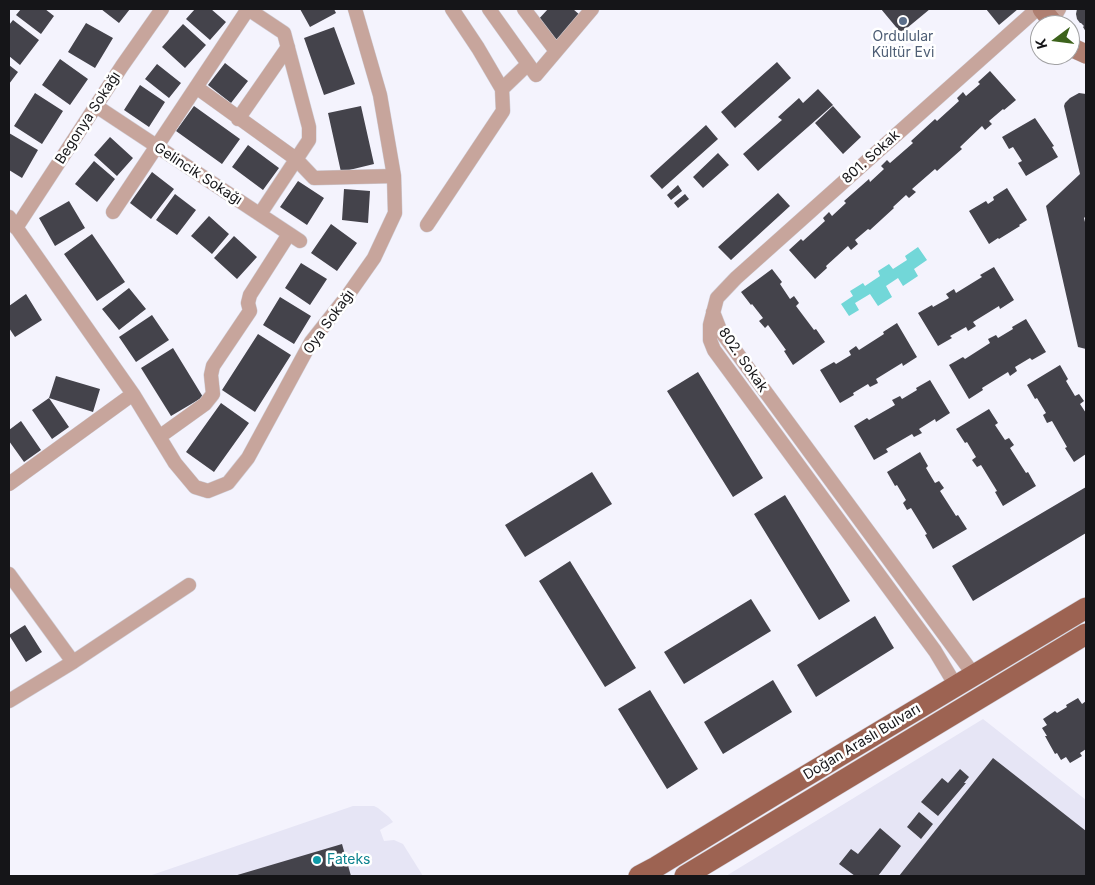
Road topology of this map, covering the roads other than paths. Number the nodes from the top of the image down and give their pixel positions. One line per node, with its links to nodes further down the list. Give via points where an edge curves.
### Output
1 (162, 9): 14 (street, Begonya Sokağı)
2 (248, 9): 9 (street, via 284,33); 12 (street)
3 (355, 9): 18 (street, Oya Sokağı, via 380,94)
4 (452, 9): 13 (street)
5 (489, 9): 11 (street)
6 (592, 9): 10 (street)
7 (529, 11): 10 (street)
8 (1049, 14): 23 (street, 801. Sokak, via 736,278 717,298)
9 (288, 47): 15 (street); 17 (street, via 309,127 309,140)
10 (556, 51): 11 (street)
11 (532, 69): 13 (street)
12 (196, 88): 15 (street); 16 (street)
13 (502, 89): 22 (street, via 503,111)
14 (96, 106): 16 (street, Gelincik Sokağı); 21 (street, Begonya Sokağı)
15 (238, 119): 17 (street)
16 (157, 146): 19 (street); 20 (street, Gelincik Sokağı)
17 (296, 159): 18 (street, via 314,178); 20 (street)
18 (394, 176): 25 (street, Oya Sokağı, via 395,213 374,258 311,342 248,458 228,482 208,491 195,487)
19 (113, 212)
20 (260, 214): 25 (street, Gelincik Sokağı, via 295,238 250,295 250,311 213,366 213,394 205,404)
21 (13, 222): 24 (street, Oya Sokağı)
22 (426, 225)
23 (713, 311): 32 (street, 802. Sokak, via 720,330); 32 (street, 802. Sokak, via 710,340 714,350 935,651)
24 (133, 394): 25 (street, Oya Sokağı); 26 (street)
25 (159, 437)
26 (9, 484)
27 (9, 574): 31 (street)
28 (189, 585): 31 (street)
29 (1086, 608): 32 (main road, Doğan Araslı Bulvarı)
30 (1086, 634): 35 (main road, Doğan Araslı Bulvarı)
31 (73, 662): 33 (street)
32 (965, 681): 34 (main road, Doğan Araslı Bulvarı)
33 (9, 701)
34 (639, 876)
35 (685, 876)

